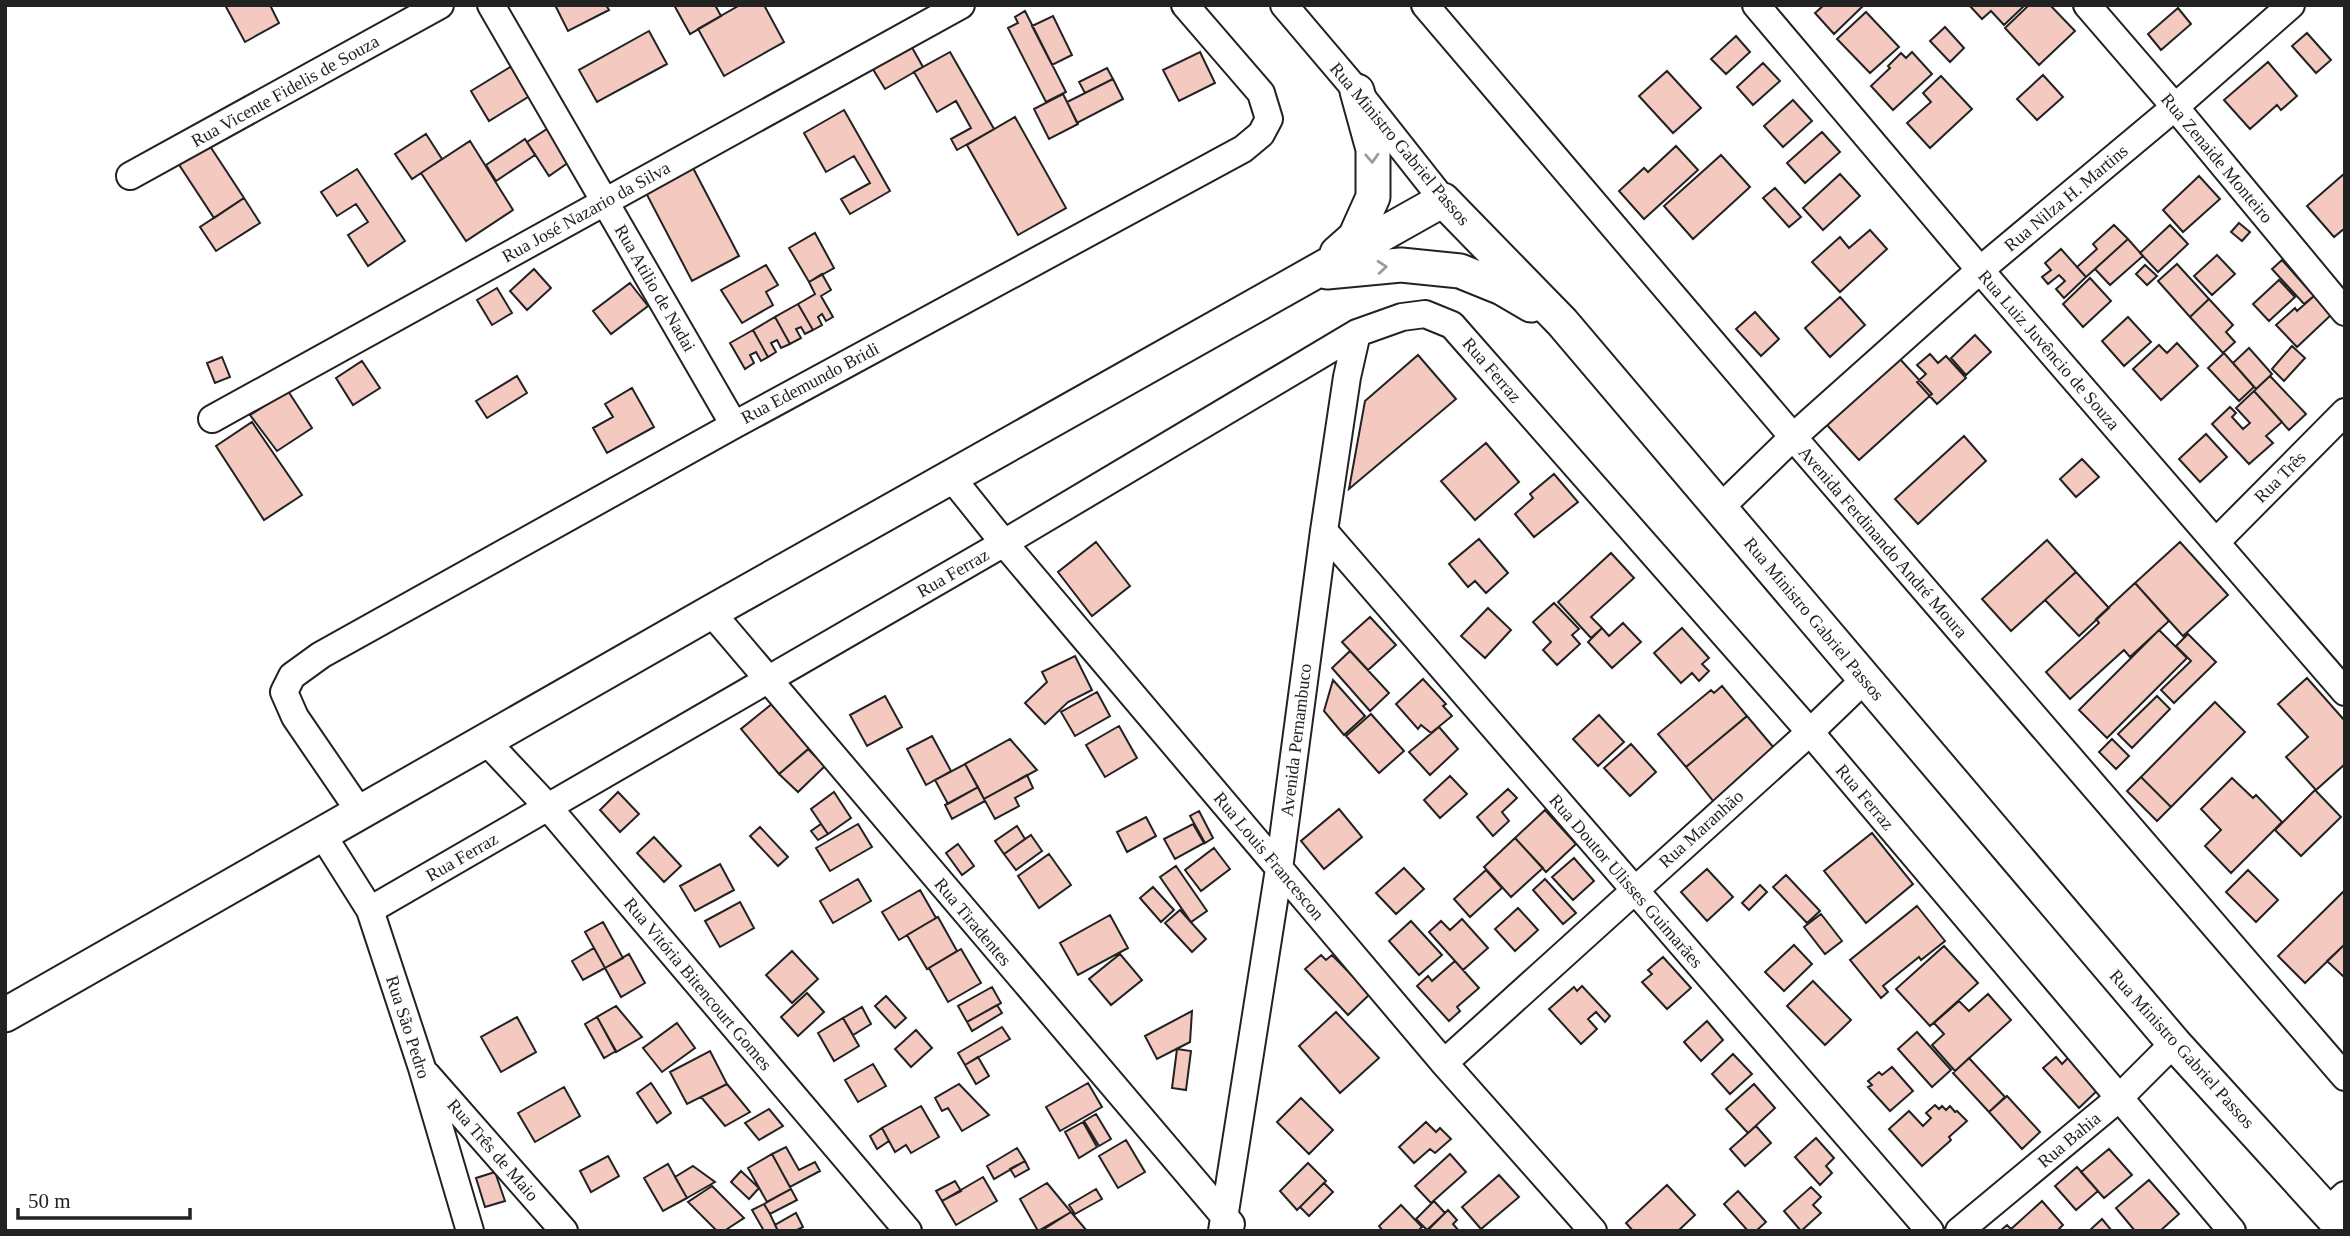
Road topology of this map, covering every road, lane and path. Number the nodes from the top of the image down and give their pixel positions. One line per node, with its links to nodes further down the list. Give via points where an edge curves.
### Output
1 (440, 5): 12 (street, Rua Vicente Fidelis de Souza)
2 (491, 5): 14 (street, Rua Atilio de Nadai)
3 (961, 5): 14 (street, Rua José Nazario da Silva)
4 (1185, 5): 22 (street, Rua Edemundo Bridi, via 1261,93 1269,119 1261,134 1243,149)
5 (1284, 5): 10 (street, Rua Ministro Gabriel Passos)
6 (1756, 5): 15 (street, Rua Luiz Juvêncio de Souza)
7 (2087, 5): 11 (street, Rua Zenaide Monteiro)
8 (2291, 5): 11 (street, Rua Nilza H. Martins)
9 (1437, 9): 23 (street, Avenida Ferdinando André Moura)
10 (1357, 91): 13 (street, Rua Ministro Gabriel Passos); 16 (main road, one-way to 16, via 1373,149 1373,197 1355,237)
11 (2175, 107): 15 (street, Rua Nilza H. Martins); 17 (street, Rua Zenaide Monteiro)
12 (130, 176)
13 (1443, 200): 16 (main road); 18 (main road, Rua Ministro Gabriel Passos)
14 (605, 201): 21 (street, Rua José Nazario da Silva); 22 (street, Rua Atilio de Nadai)
15 (1980, 270): 23 (street, Rua Nilza H. Martins); 27 (street, Rua Luiz Juvêncio de Souza)
16 (1314, 273): 18 (main road, one-way to 18, via 1401,265 1460,271 1502,288); 24 (main road)
17 (2345, 312)
18 (1562, 322): 25 (main road, Rua Ministro Gabriel Passos)
19 (1357, 333): 26 (street, Avenida Pernambuco); 28 (street, Rua Ferraz); 33 (street, Rua Ferraz, via 1425,314 1452,325)
20 (2345, 412): 27 (street, Rua Três)
21 (212, 419)
22 (734, 425): 36 (street, Rua Edemundo Bridi, via 321,655 292,676 284,692 295,717)
23 (1793, 437): 25 (street, Rua Nilza H. Martins); 45 (street, Avenida Ferdinando André Moura)
24 (951, 477): 28 (street, Rua Louis Francescon); 29 (main road)
25 (1720, 508): 30 (main road, Rua Ministro Gabriel Passos)
26 (1324, 531): 38 (street, Avenida Pernambuco); 39 (street, Rua Doutor Ulisses Guimarães)
27 (2216, 542): 32 (street, Rua Luiz Juvêncio de Souza)
28 (1004, 543): 31 (street, Rua Ferraz); 38 (street, Rua Louis Francescon)
29 (711, 612): 31 (street, Rua Tiradentes); 34 (main road)
30 (1865, 679): 33 (street, Rua Maranhão); 42 (main road, Rua Ministro Gabriel Passos)
31 (767, 680): 35 (street, Rua Ferraz); 48 (street, Rua Tiradentes)
32 (2345, 692)
33 (1810, 732): 39 (street, Rua Maranhão); 46 (street, Rua Ferraz)
34 (486, 741): 35 (street, Rua Vitória Bitencourt Gomes); 36 (main road)
35 (548, 807): 40 (street, Rua Ferraz); 51 (street, Rua Vitória Bitencourt Gomes)
36 (360, 812): 37 (main road)
37 (322, 834): 40 (street, Rua São Pedro); 41 (main road)
38 (1279, 869): 43 (street, Rua Louis Francescon); 48 (street, Avenida Pernambuco)
39 (1633, 890): 43 (street, Rua Maranhão); 53 (street, Rua Doutor Ulisses Guimarães)
40 (370, 910): 44 (street, Rua São Pedro)
41 (5, 1015)
42 (2174, 1043): 46 (street, Rua Bahia); 47 (main road, Rua Ministro Gabriel Passos)
43 (1444, 1063): 52 (street, Rua Louis Francescon)
44 (422, 1068): 49 (street, Rua São Pedro); 50 (street, Rua Três de Maio)
45 (2345, 1077)
46 (2118, 1098): 54 (street, Rua Bahia); 55 (street, Rua Ferraz)
47 (2339, 1212)
48 (1228, 1226)
49 (470, 1231)
50 (564, 1231)
51 (908, 1231)
52 (1592, 1231)
53 (1930, 1231)
54 (1959, 1231)
55 (2232, 1231)

